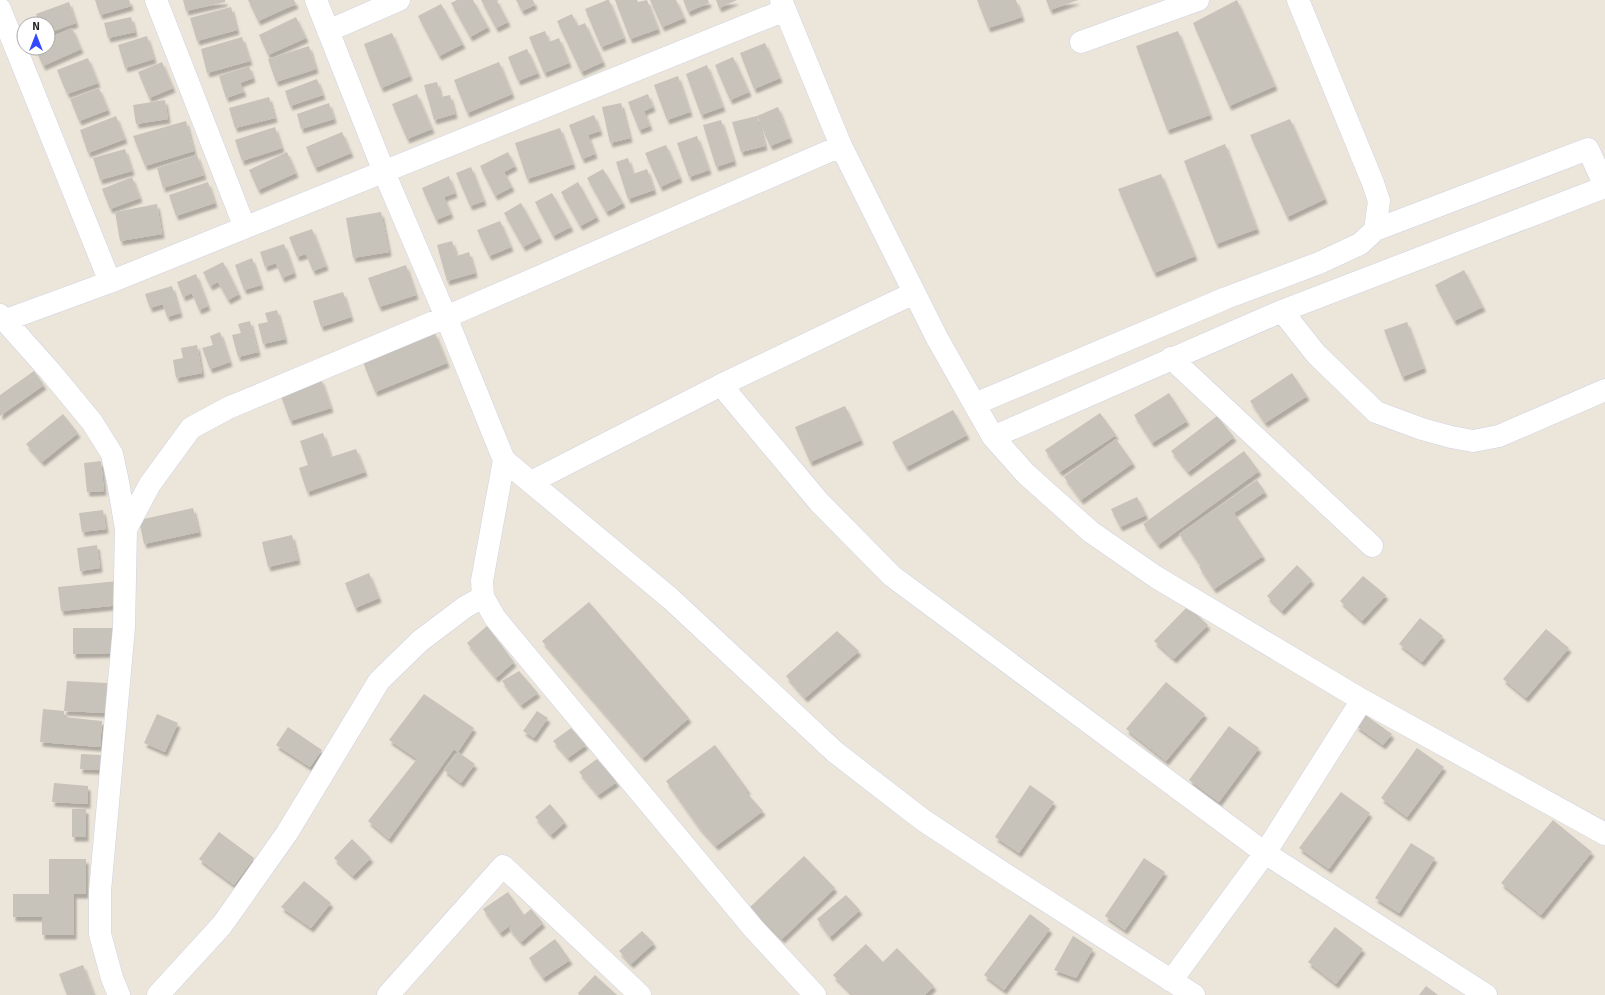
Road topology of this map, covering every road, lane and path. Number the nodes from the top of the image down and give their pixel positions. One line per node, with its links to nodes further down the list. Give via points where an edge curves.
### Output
1 (156, 0): 13 (street)
2 (316, 0): 8 (street)
3 (399, 0): 8 (street)
4 (1198, 0): 9 (street)
5 (1298, 0): 14 (street, via 1373,183 1379,201)
6 (783, 5): 10 (street); 11 (street)
7 (0, 9): 15 (street)
8 (328, 31): 11 (street)
9 (1082, 42)
10 (840, 146): 16 (street); 18 (street)
11 (384, 172): 13 (street); 18 (street)
12 (1605, 186): 14 (street, via 1588,149); 17 (street)
13 (245, 228): 15 (street)
14 (1375, 230): 23 (street, via 1360,244 1320,263 1226,298)
15 (110, 282): 19 (street)
16 (914, 293): 21 (street); 23 (street)
17 (1282, 311): 20 (street); 22 (street, via 1316,354 1376,412 1451,437 1473,441 1499,436)
18 (446, 317): 25 (street); 27 (street, via 228,408 191,428 150,484)
19 (3, 318): 27 (street, via 92,422 112,454)
20 (1171, 358): 24 (street); 28 (street)
21 (721, 385): 26 (street); 32 (street, via 819,502 892,576)
22 (1605, 390)
23 (975, 404): 24 (street)
24 (994, 436): 30 (street, via 1026,474 1091,532 1156,577)
25 (504, 460): 26 (street); 29 (street, via 482,581)
26 (531, 482): 33 (street, via 671,599 835,752 923,820)
27 (126, 529): 34 (street, via 124,627 100,891 100,934)
28 (1372, 546)
29 (483, 597): 35 (street, via 465,607 420,641 379,681 287,833 222,925); 38 (street, via 495,618 754,929)
30 (1362, 700): 31 (street); 32 (street)
31 (1605, 834)
32 (1265, 854): 33 (street); 40 (street)
33 (1171, 981): 39 (street)
34 (119, 995)
35 (158, 995)
36 (388, 995): 37 (street, via 503,866)
37 (640, 995)
38 (815, 995)
39 (1194, 995)
40 (1486, 995)

